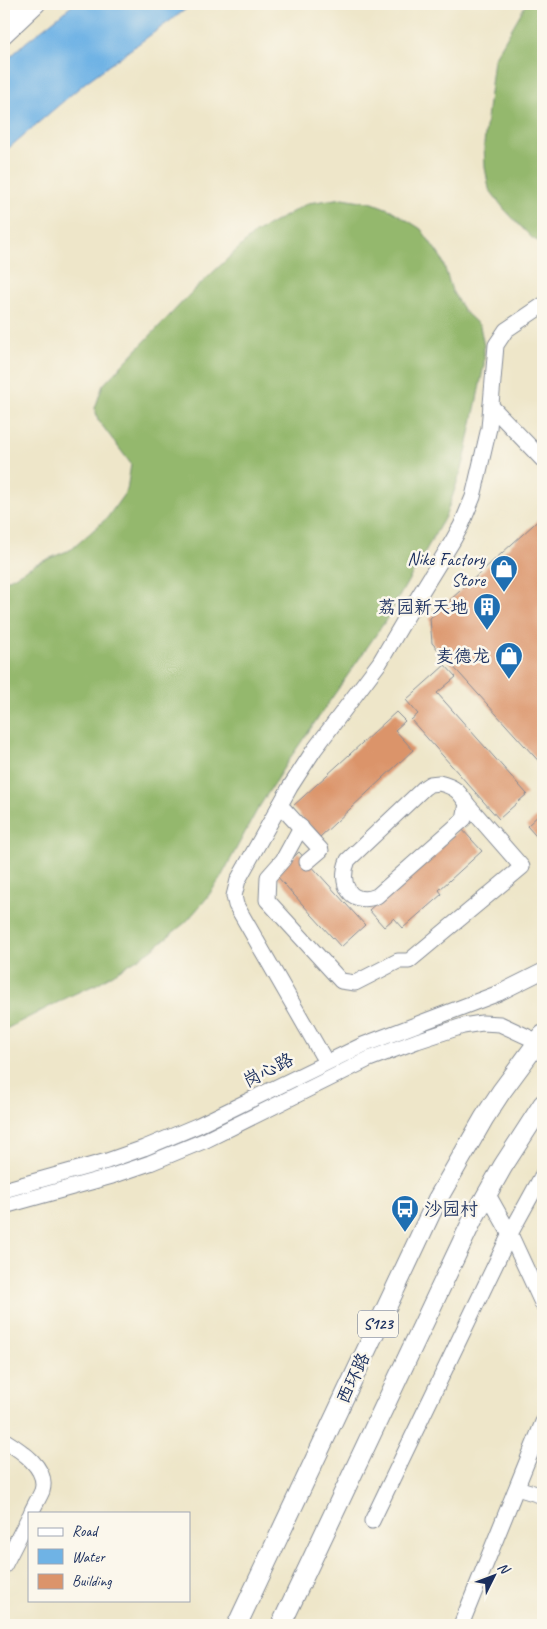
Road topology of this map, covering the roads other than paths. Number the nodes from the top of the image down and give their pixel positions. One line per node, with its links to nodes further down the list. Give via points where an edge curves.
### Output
1 (22, 4): 3 (street)
2 (38, 4): 4 (street)
3 (4, 21)
4 (4, 36)
5 (543, 305): 6 (street, via 506,330 496,345)
6 (491, 406): 7 (street); 9 (street, via 489,428 472,496 457,534 380,662 314,750)
7 (543, 460)
8 (467, 804): 8 (street, via 460,792 450,786 439,783 424,788 348,860 344,868 347,890 363,899 377,896 464,819); 10 (street, via 522,867 409,961 398,961 355,983 340,981 266,900 268,877 283,860)
9 (280, 805): 10 (street); 14 (street, via 238,880 234,896 236,905)
10 (301, 827): 11 (street, via 321,850)
11 (307, 862)
12 (543, 970): 14 (street, 岗心路, via 498,993 363,1044)
13 (541, 1041): 19 (street, 岗心路, via 500,1024 463,1026 370,1059 206,1140 150,1163); 30 (main road, 西环路 / S123, via 484,1118 437,1200)
14 (326, 1062): 17 (street, 岗心路, via 199,1125 144,1148)
15 (543, 1104): 18 (main road, S123)
16 (543, 1174): 20 (street)
17 (4, 1190)
18 (488, 1192): 20 (street); 31 (main road, S123)
19 (4, 1206)
20 (510, 1234): 21 (street); 28 (street)
21 (543, 1304)
22 (543, 1422): 24 (street)
23 (4, 1440): 26 (street, via 28,1458 42,1477 42,1490)
24 (517, 1488): 25 (street); 32 (street)
25 (543, 1496)
26 (31, 1512)
27 (28, 1519): 29 (street)
28 (372, 1520)
29 (4, 1566)
30 (237, 1625)
31 (281, 1625)
32 (461, 1625)

